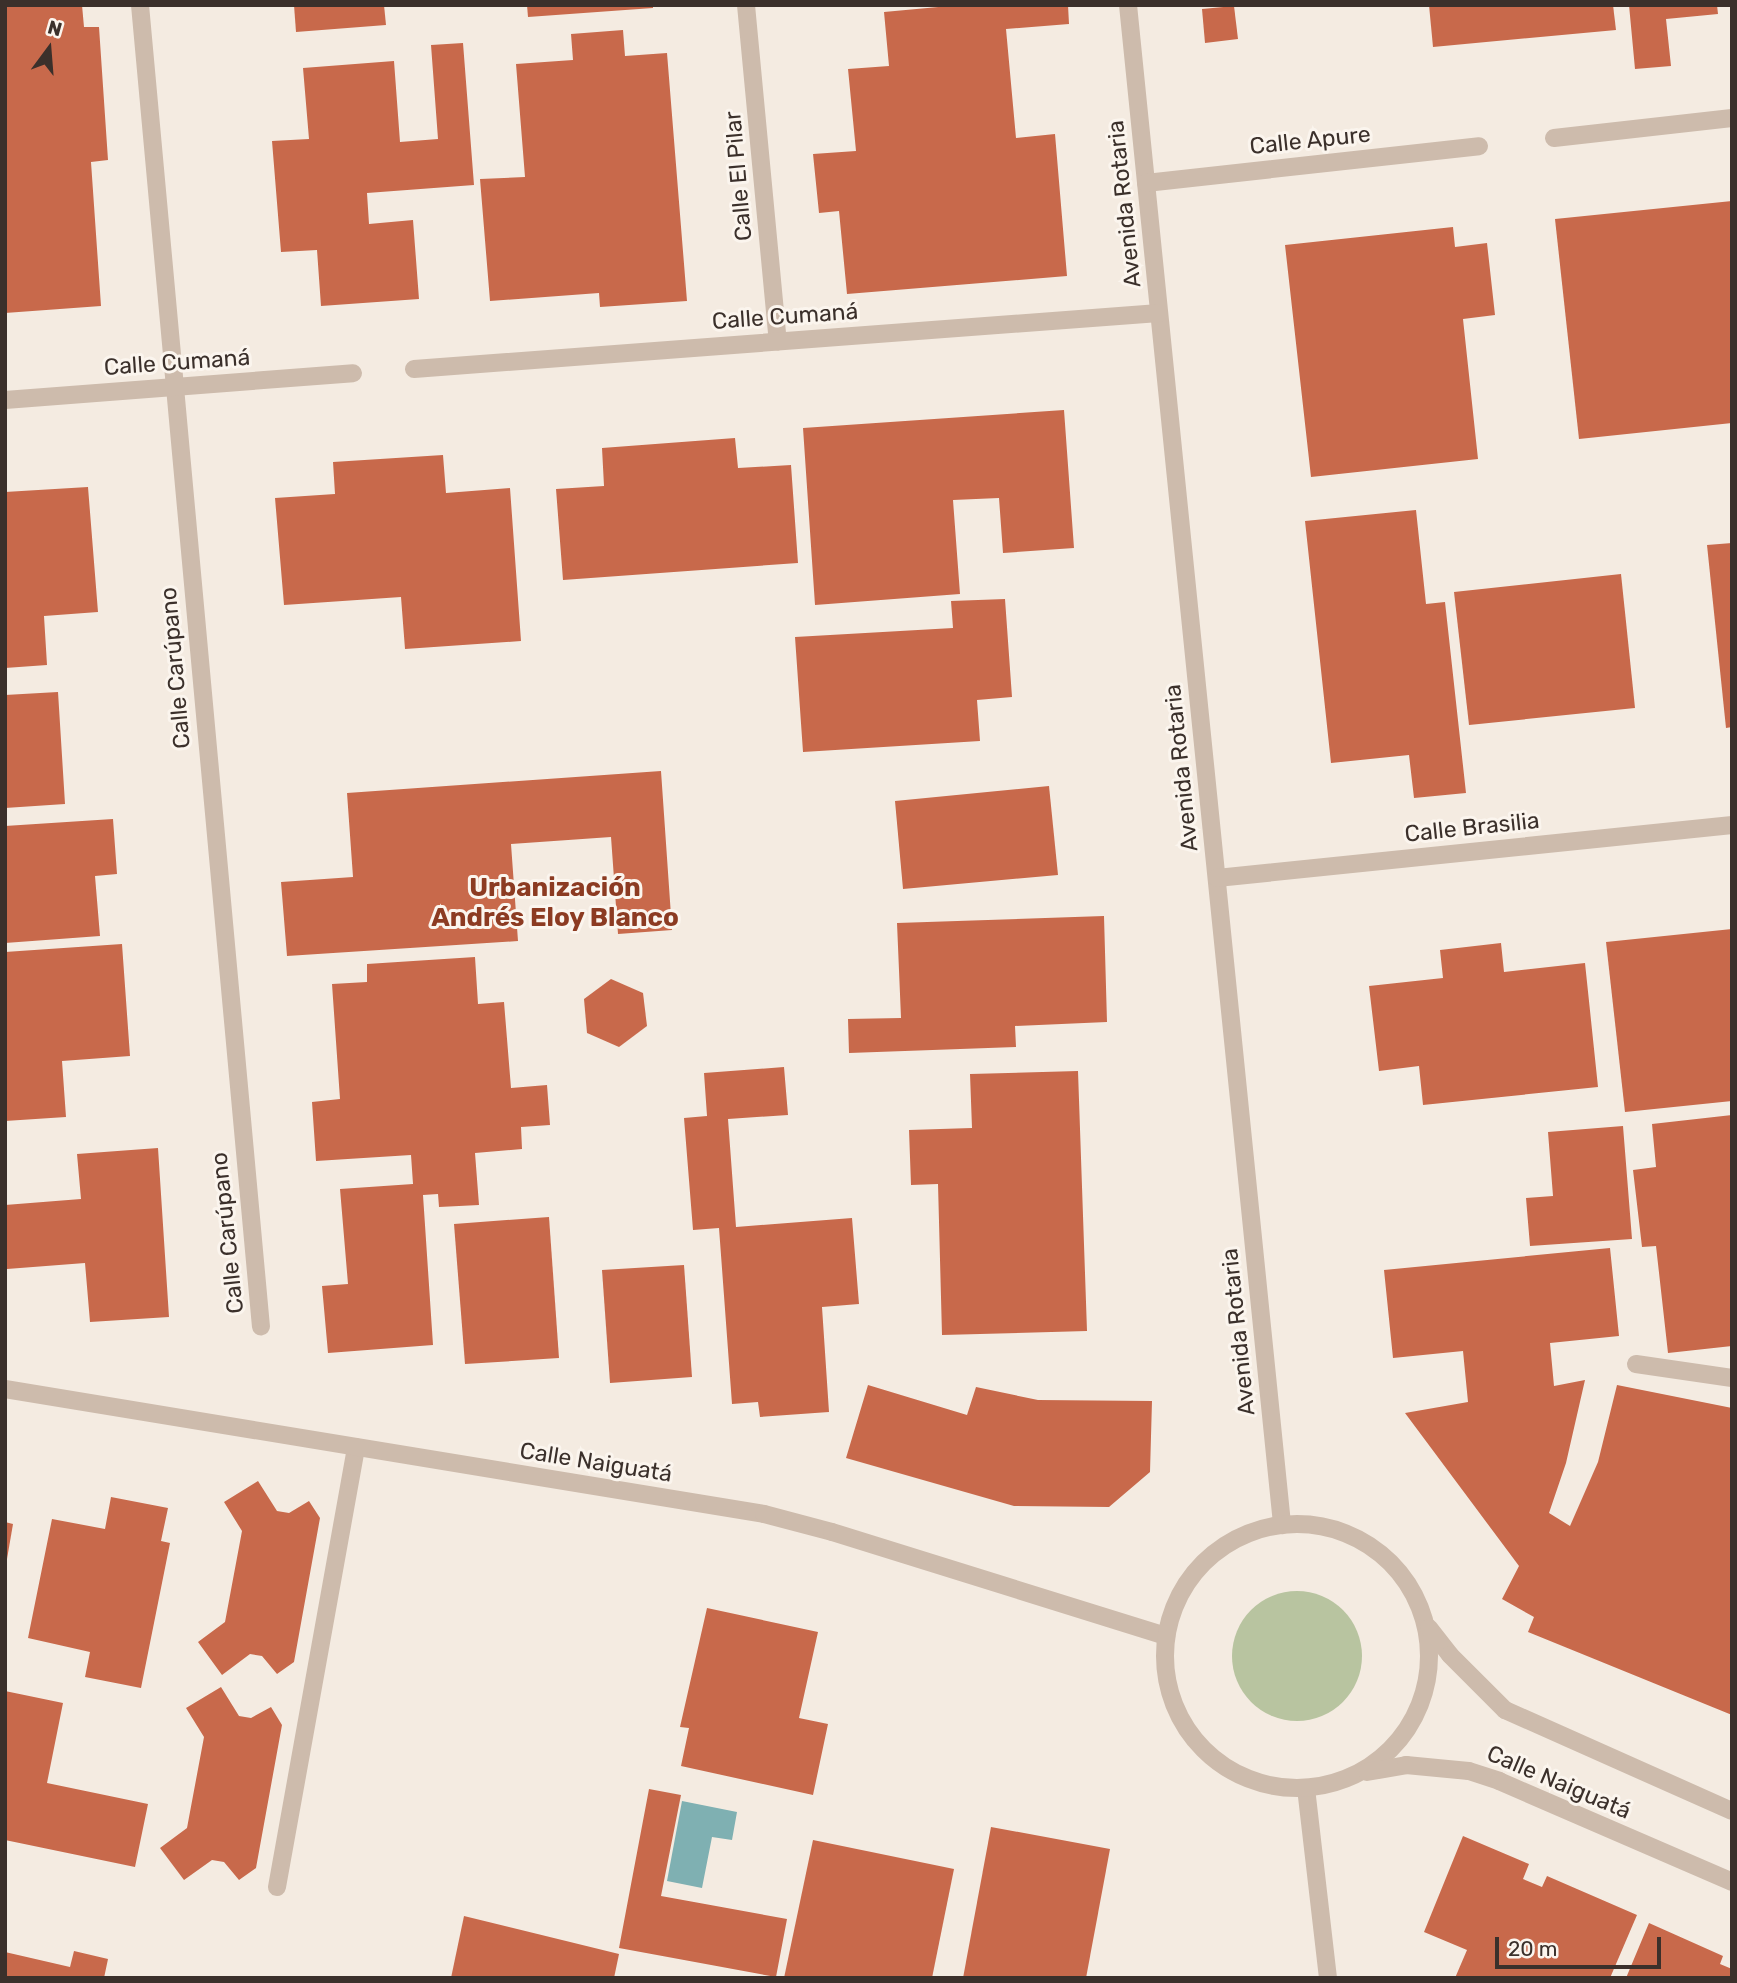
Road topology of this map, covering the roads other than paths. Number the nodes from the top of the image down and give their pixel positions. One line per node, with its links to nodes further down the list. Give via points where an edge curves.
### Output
1 (140, 5): 12 (street, Calle Carúpano)
2 (746, 5): 9 (street, Calle El Pilar)
3 (1128, 5): 7 (street, Avenida Rotaria)
4 (1732, 118): 5 (street)
5 (1554, 138)
6 (1479, 146): 7 (street, Calle Apure)
7 (1146, 183): 8 (street, Avenida Rotaria)
8 (1159, 313): 9 (street, Calle Cumaná); 15 (street, Avenida Rotaria)
9 (778, 341): 10 (street, Calle Cumaná)
10 (414, 369)
11 (353, 373): 12 (street, Calle Cumaná)
12 (174, 387): 13 (street, Calle Cumaná); 16 (street, Calle Carúpano)
13 (5, 400)
14 (1732, 825): 15 (street, Calle Brasilia)
15 (1217, 878): 21 (street, Avenida Rotaria)
16 (261, 1326)
17 (1636, 1363): 18 (street)
18 (1732, 1378)
19 (5, 1389): 20 (street, Calle Naiguatá)
20 (356, 1447): 23 (street, Calle Naiguatá, via 764,1514); 28 (street)
21 (1282, 1525): 22 (street, via 1336,1529 1367,1543 1394,1565 1415,1594); 23 (street, via 1234,1538 1205,1559 1184,1585)
22 (1427, 1626): 24 (street, via 1431,1661 1425,1694 1411,1727 1388,1753); 26 (street, Calle Naiguatá, via 1450,1656 1505,1710)
23 (1166, 1636): 25 (street, via 1167,1686 1180,1718 1199,1746 1226,1769 1259,1783)
24 (1360, 1773): 25 (street); 27 (street, Calle Naiguatá, via 1406,1765 1469,1771)
25 (1306, 1787): 29 (street)
26 (1732, 1811)
27 (1732, 1882)
28 (277, 1887)
29 (1328, 1978)

